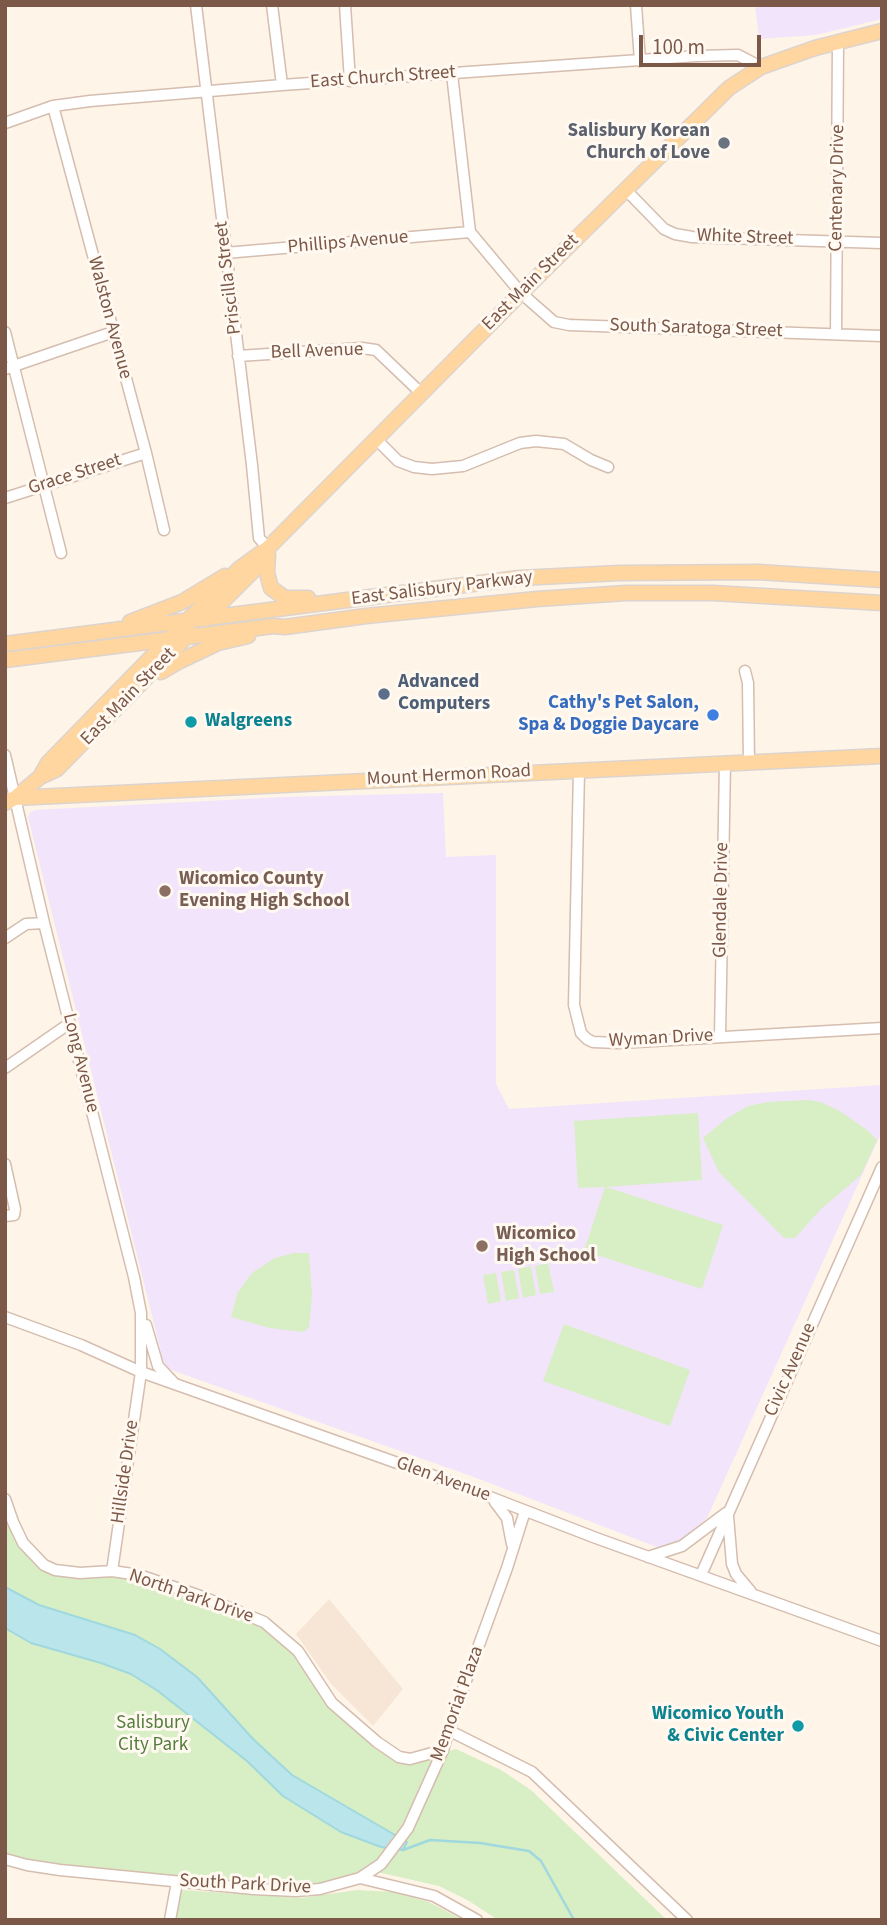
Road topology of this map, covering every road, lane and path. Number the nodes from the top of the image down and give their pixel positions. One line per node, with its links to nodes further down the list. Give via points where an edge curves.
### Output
1 (197, 5): 12 (street, Priscilla Street)
2 (272, 5): 11 (street)
3 (345, 5): 10 (street)
4 (636, 5): 7 (street)
5 (882, 31): 6 (main road, East Main Street)
6 (838, 42): 8 (main road, East Main Street); 17 (street, Centenary Drive)
7 (640, 61): 8 (street, East Church Street, via 738,55); 9 (street, East Church Street)
8 (761, 67): 15 (main road, East Main Street, via 729,88)
9 (452, 74): 10 (street, East Church Street); 16 (street)
10 (350, 81): 11 (street, East Church Street)
11 (282, 85): 12 (street, East Church Street)
12 (207, 92): 13 (street, East Church Street); 19 (street, Priscilla Street)
13 (53, 106): 14 (street, East Church Street); 22 (street, Walston Avenue)
14 (5, 123)
15 (626, 190): 17 (street, White Street, via 664,229 675,234); 20 (main road, East Main Street)
16 (470, 232): 19 (street, Phillips Avenue); 20 (street, South Saratoga Street)
17 (837, 242): 18 (street, White Street); 23 (street, Centenary Drive)
18 (882, 243)
19 (225, 253): 25 (street, Priscilla Street)
20 (521, 293): 23 (street, South Saratoga Street, via 554,322 569,324); 27 (main road, East Main Street)
21 (5, 332): 26 (street)
22 (113, 332): 26 (street); 29 (street, Walston Avenue)
23 (836, 334): 24 (street, South Saratoga Street)
24 (882, 336)
25 (238, 356): 27 (street, Bell Avenue, via 376,350); 34 (street, Priscilla Street, via 259,538)
26 (10, 368): 31 (street)
27 (421, 393): 28 (main road, East Main Street)
28 (375, 439): 30 (street, via 398,461 424,468 463,466 536,441 564,444); 34 (main road, East Main Street)
29 (146, 453): 31 (street, Grace Street); 33 (street, Walston Avenue)
30 (608, 467)
31 (43, 485): 32 (street, Grace Street); 35 (street)
32 (5, 498)
33 (164, 530)
34 (268, 548): 36 (main road, East Main Street); 38 (main road, via 267,581 285,598); 40 (main road, East Main Street, via 263,561)
35 (61, 553)
36 (239, 569): 42 (main road, East Main Street); 43 (main road, via 183,602)
37 (882, 580): 38 (main road, East Salisbury Parkway, via 758,572 619,573 519,578)
38 (372, 598): 40 (main road, East Salisbury Parkway)
39 (879, 604): 41 (main road, East Salisbury Parkway, via 626,593)
40 (204, 619): 42 (main road, East Salisbury Parkway)
41 (285, 626): 42 (main road, East Salisbury Parkway); 49 (main road, via 218,643)
42 (188, 628): 43 (main road, East Salisbury Parkway); 44 (main road, East Main Street); 49 (main road, East Main Street)
43 (108, 630): 45 (main road, East Salisbury Parkway)
44 (170, 638): 46 (main road); 49 (main road, East Main Street)
45 (5, 644)
46 (80, 649): 47 (main road); 49 (main road, via 134,651)
47 (5, 660)
48 (745, 671): 52 (street)
49 (141, 677): 54 (main road, East Main Street); 56 (main road, East Main Street, via 48,763)
50 (5, 755): 58 (street, Long Avenue)
51 (882, 756): 52 (main road, Mount Hermon Road)
52 (749, 762): 53 (main road, Mount Hermon Road)
53 (725, 763): 55 (main road, Mount Hermon Road); 63 (street, Glendale Drive)
54 (57, 769): 56 (main road, East Main Street); 57 (main road, via 61,784)
55 (579, 770): 57 (main road, Mount Hermon Road); 63 (street, Wyman Drive, via 574,1005 581,1033 603,1043)
56 (40, 776): 58 (main road, East Main Street)
57 (76, 796): 58 (main road, Mount Hermon Road)
58 (9, 800): 59 (street, Long Avenue)
59 (44, 923): 60 (street, via 26,924); 61 (street, Long Avenue)
60 (5, 939)
61 (70, 1023): 64 (street); 68 (street, Long Avenue)
62 (882, 1028): 63 (street, Wyman Drive)
63 (720, 1036)
64 (5, 1068)
65 (5, 1164): 67 (street, via 15,1209 14,1214)
66 (882, 1167): 75 (street, Civic Avenue)
67 (5, 1216)
68 (141, 1313): 70 (street, Long Avenue); 71 (street, via 158,1366)
69 (5, 1317): 70 (street, Glen Avenue)
70 (141, 1372): 71 (street, Glen Avenue); 78 (street, Hillside Drive)
71 (177, 1384): 72 (street, Glen Avenue)
72 (491, 1497): 74 (street, Glen Avenue); 76 (street, via 507,1518)
73 (5, 1499): 78 (street, North Park Drive, via 23,1544 44,1565 80,1573)
74 (525, 1511): 76 (street, Memorial Plaza); 77 (street, Glen Avenue)
75 (728, 1511): 77 (street, via 682,1546); 79 (street, Civic Avenue); 80 (street, via 732,1564)
76 (512, 1551): 82 (street, Memorial Plaza)
77 (648, 1556): 79 (street, Glen Avenue)
78 (112, 1571): 83 (street, North Park Drive, via 139,1574 264,1622 298,1651 332,1703 377,1742 410,1759)
79 (701, 1575): 80 (street, Glen Avenue)
80 (752, 1594): 81 (street, Glen Avenue)
81 (882, 1641)
82 (450, 1731): 83 (street, Memorial Plaza); 89 (street, via 532,1772)
83 (443, 1750): 85 (street, Memorial Plaza, via 401,1839 381,1864)
84 (5, 1859): 86 (street, South Park Drive, via 60,1870)
85 (360, 1878): 86 (street, South Park Drive, via 296,1891); 88 (street, South Park Drive, via 434,1896)
86 (177, 1882): 87 (street)
87 (170, 1920)
88 (477, 1920)
89 (687, 1920)

